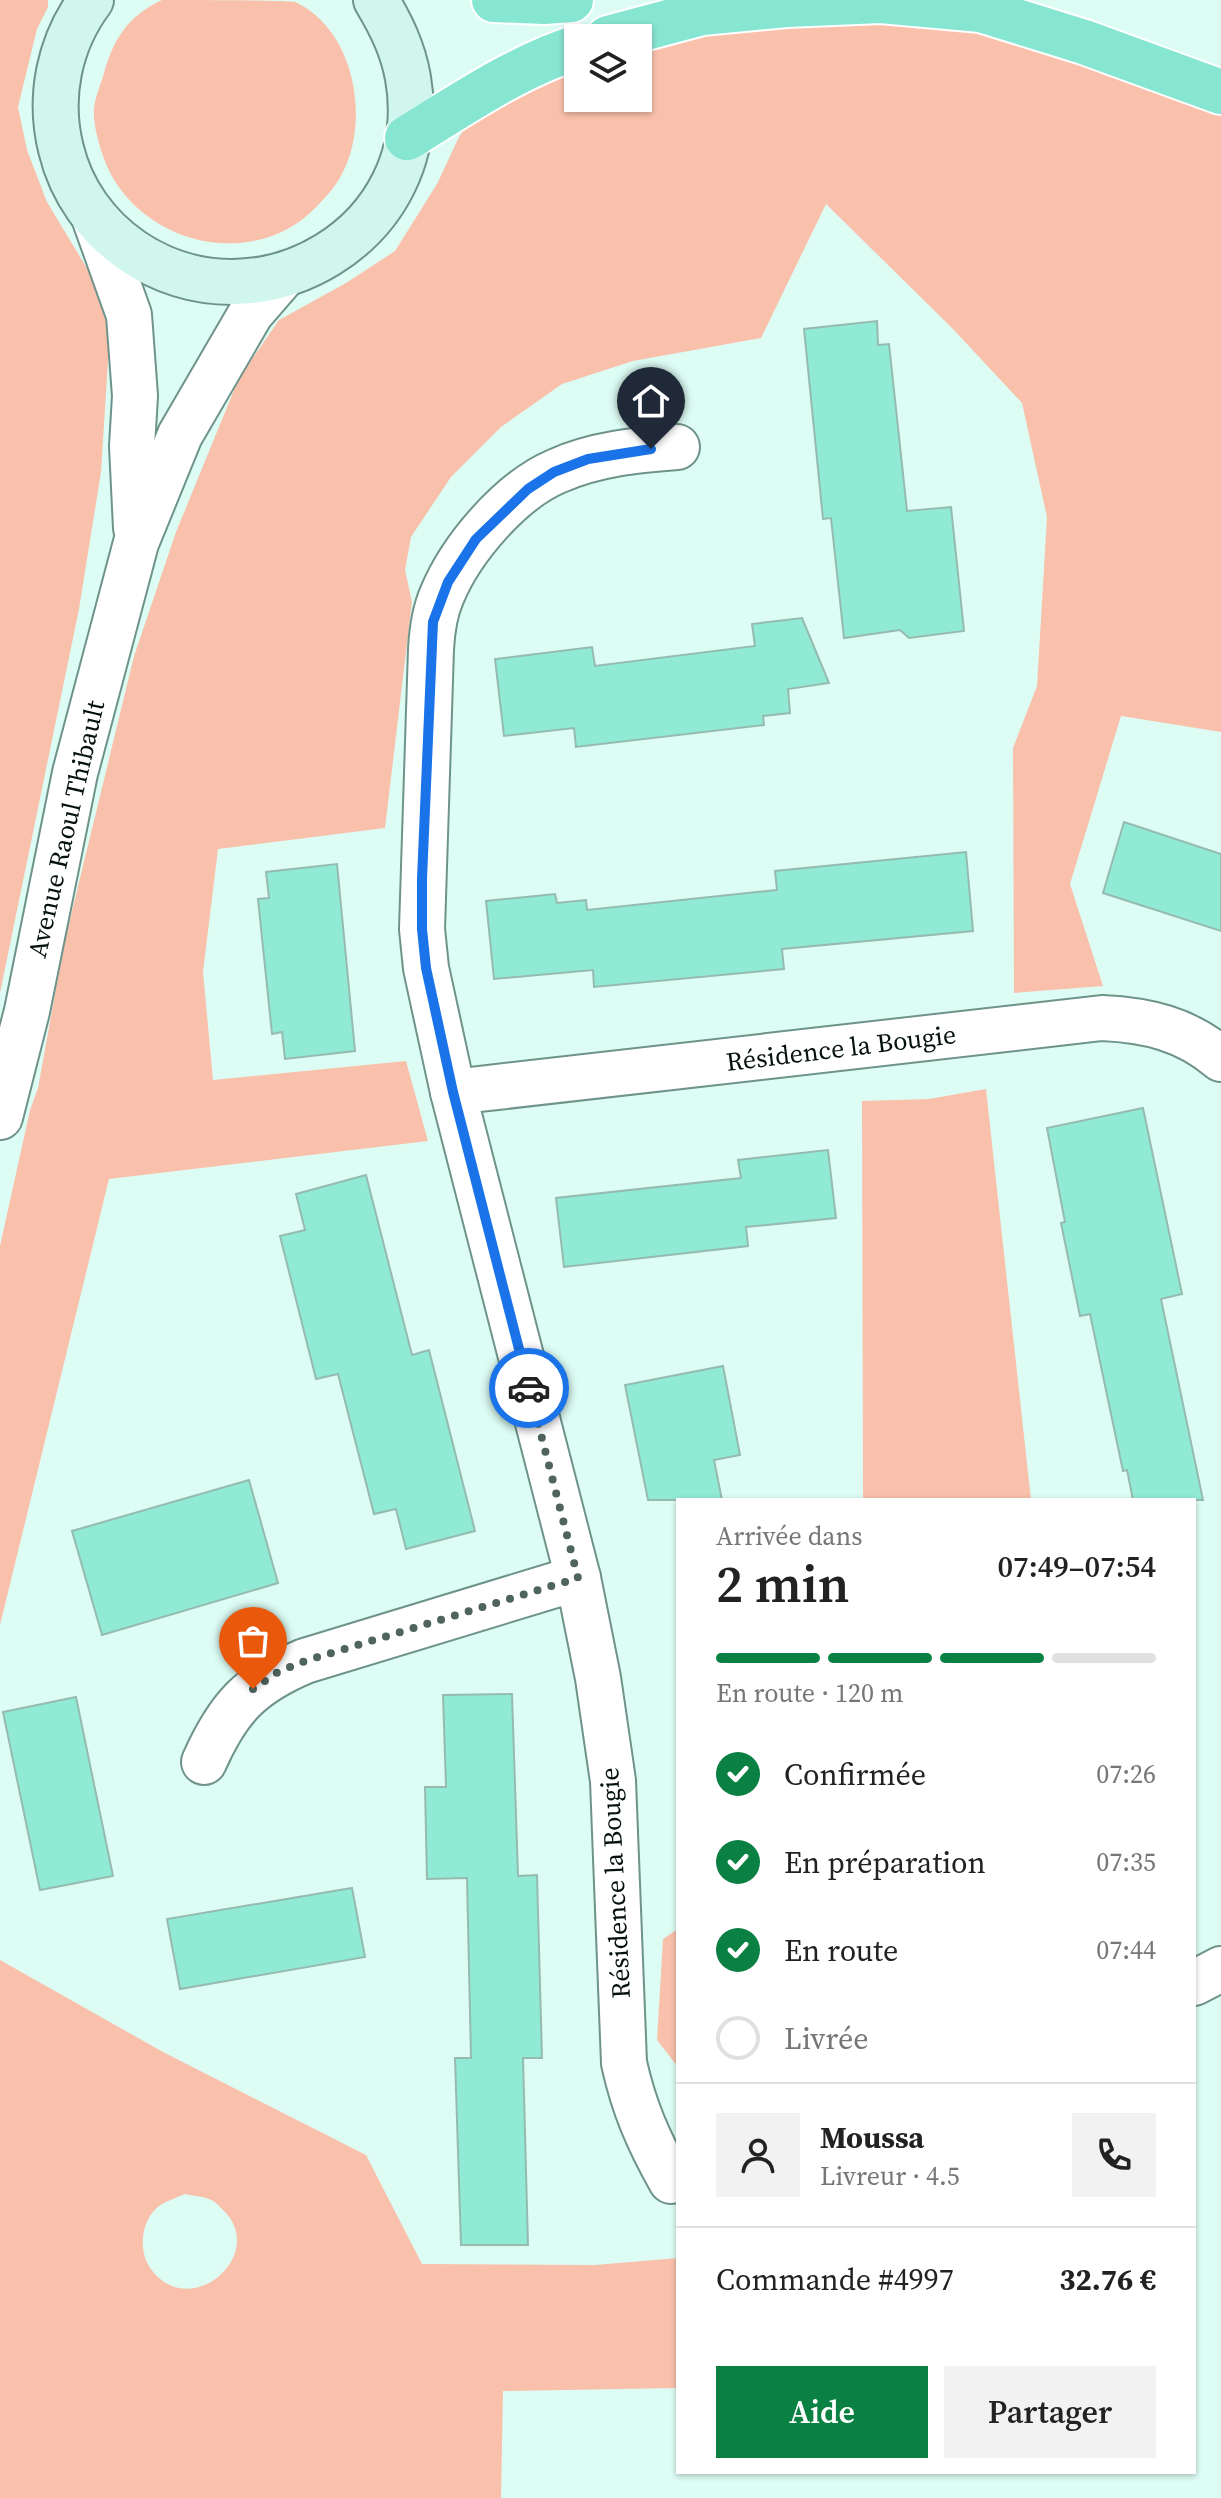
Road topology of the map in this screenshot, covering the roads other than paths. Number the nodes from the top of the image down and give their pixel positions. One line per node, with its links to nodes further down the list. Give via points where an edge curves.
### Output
1 (376, 0): 8 (main road, via 397,39 409,80)
2 (494, 0): 3 (highway)
3 (571, 0)
4 (85, 4): 9 (main road, via 59,70 56,117 64,163)
5 (652, 26): 7 (highway, via 702,13 786,5 895,2 981,10)
6 (564, 51): 8 (highway)
7 (1221, 92)
8 (407, 138): 10 (main road, via 389,190 374,213 333,252)
9 (94, 217): 10 (main road, via 118,242 180,275 214,282); 12 (street, via 129,315)
10 (283, 276): 12 (street, via 251,313 180,435)
11 (677, 447): 14 (street, Résidence la Bougie, via 625,451 554,472 528,489 476,539 441,597 431,649 422,929)
12 (136, 543): 15 (street, Avenue Raoul Thibault, via 75,773)
13 (1221, 1059): 14 (street, Résidence la Bougie, via 1164,1027 1102,1018)
14 (453, 1092): 16 (street, Résidence la Bougie)
15 (0, 1117)
16 (578, 1578): 17 (street, via 278,1672 232,1709); 20 (street, Résidence la Bougie, via 613,1781 624,2063 648,2140)
17 (204, 1762)
18 (1221, 1969): 19 (street)
19 (1196, 1982)
20 (671, 2181)

